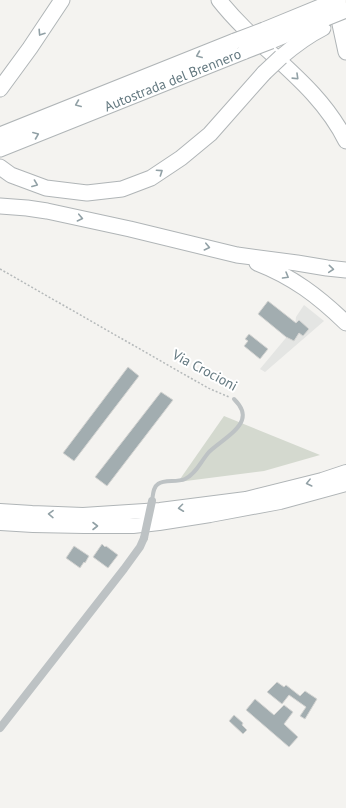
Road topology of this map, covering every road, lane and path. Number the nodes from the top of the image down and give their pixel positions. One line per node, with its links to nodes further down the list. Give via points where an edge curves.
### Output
1 (62, 0): 9 (highway, one-way to 9)
2 (219, 0): 11 (highway, one-way to 11, via 243,27 317,97)
3 (328, 7): 4 (highway, Autostrada del Brennero, bridge); 5 (highway); 6 (highway, Autostrada del Brennero); 6 (highway, Autostrada del Brennero, via 278,23); 8 (highway); 13 (highway, one-way to 3, bridge, via 12,175 46,188 87,193 122,189 151,178 210,134 264,73 297,43 311,34)
4 (346, 10)
5 (346, 18)
6 (268, 35): 7 (highway, Autostrada del Brennero, bridge)
7 (240, 46): 10 (highway, Autostrada del Brennero, one-way to 10); 12 (highway, Autostrada del Brennero, one-way to 7)
8 (346, 52)
9 (0, 89)
10 (0, 135)
11 (346, 141)
12 (0, 149)
13 (0, 167)
14 (0, 206): 15 (highway, one-way to 15, via 47,211)
15 (237, 255): 17 (highway, one-way to 17); 18 (highway, one-way to 18, via 274,270 300,285)
16 (0, 269): 19 (path, Via Crocioni, via 208,388)
17 (346, 270)
18 (346, 323)
19 (234, 399): 22 (lane, Via Crocioni, via 243,415 237,429 209,452 196,470 185,479 159,483 155,487)
20 (346, 472): 23 (highway, one-way to 23, via 246,499 160,510 83,515)
21 (346, 484): 24 (highway, one-way to 21, via 84,526 152,524 280,502)
22 (152, 501): 25 (street, Via Crocioni, bridge, via 140,547)
23 (0, 511)
24 (0, 522)
25 (0, 728)

